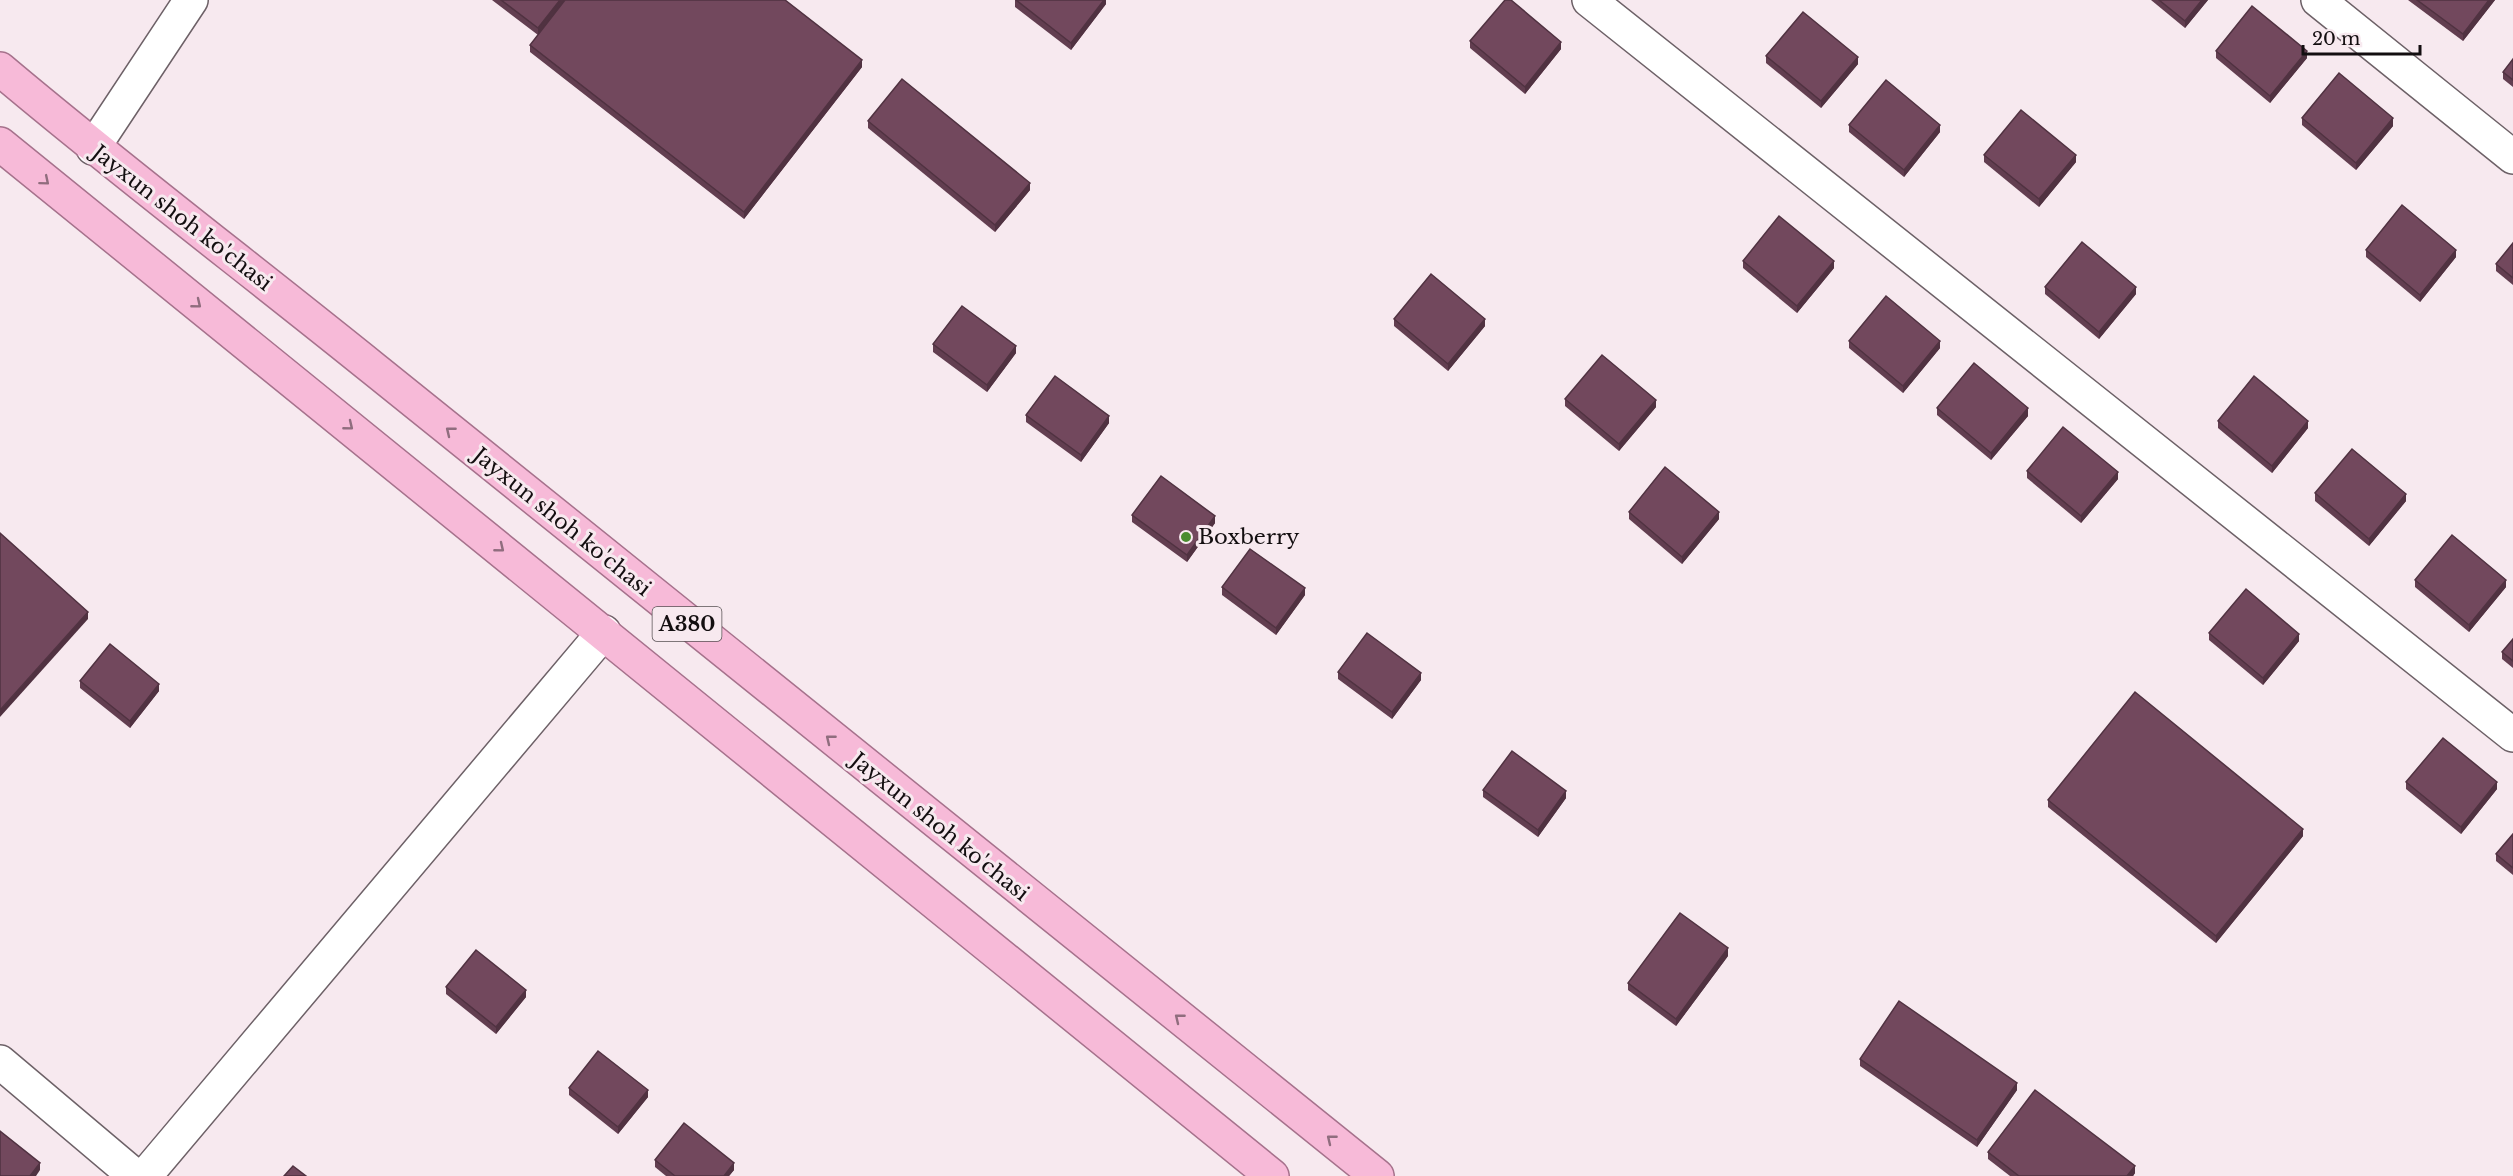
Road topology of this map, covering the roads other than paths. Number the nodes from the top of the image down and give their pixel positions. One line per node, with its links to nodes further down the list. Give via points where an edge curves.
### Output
1 (191, 0): 6 (street)
2 (1589, 0): 9 (street)
3 (2318, 0): 7 (street)
4 (0, 69): 6 (highway, Jayxun shoh ko'chasi / A380)
5 (0, 144): 8 (highway, A380, one-way to 8)
6 (93, 148): 14 (highway, Jayxun shoh ko'chasi / A380, one-way to 6, via 339,341)
7 (2513, 157)
8 (604, 632): 12 (street); 13 (highway, A380)
9 (2513, 735)
10 (0, 1062): 11 (street)
11 (135, 1176)
12 (145, 1176)
13 (1272, 1176)
14 (1377, 1176)

